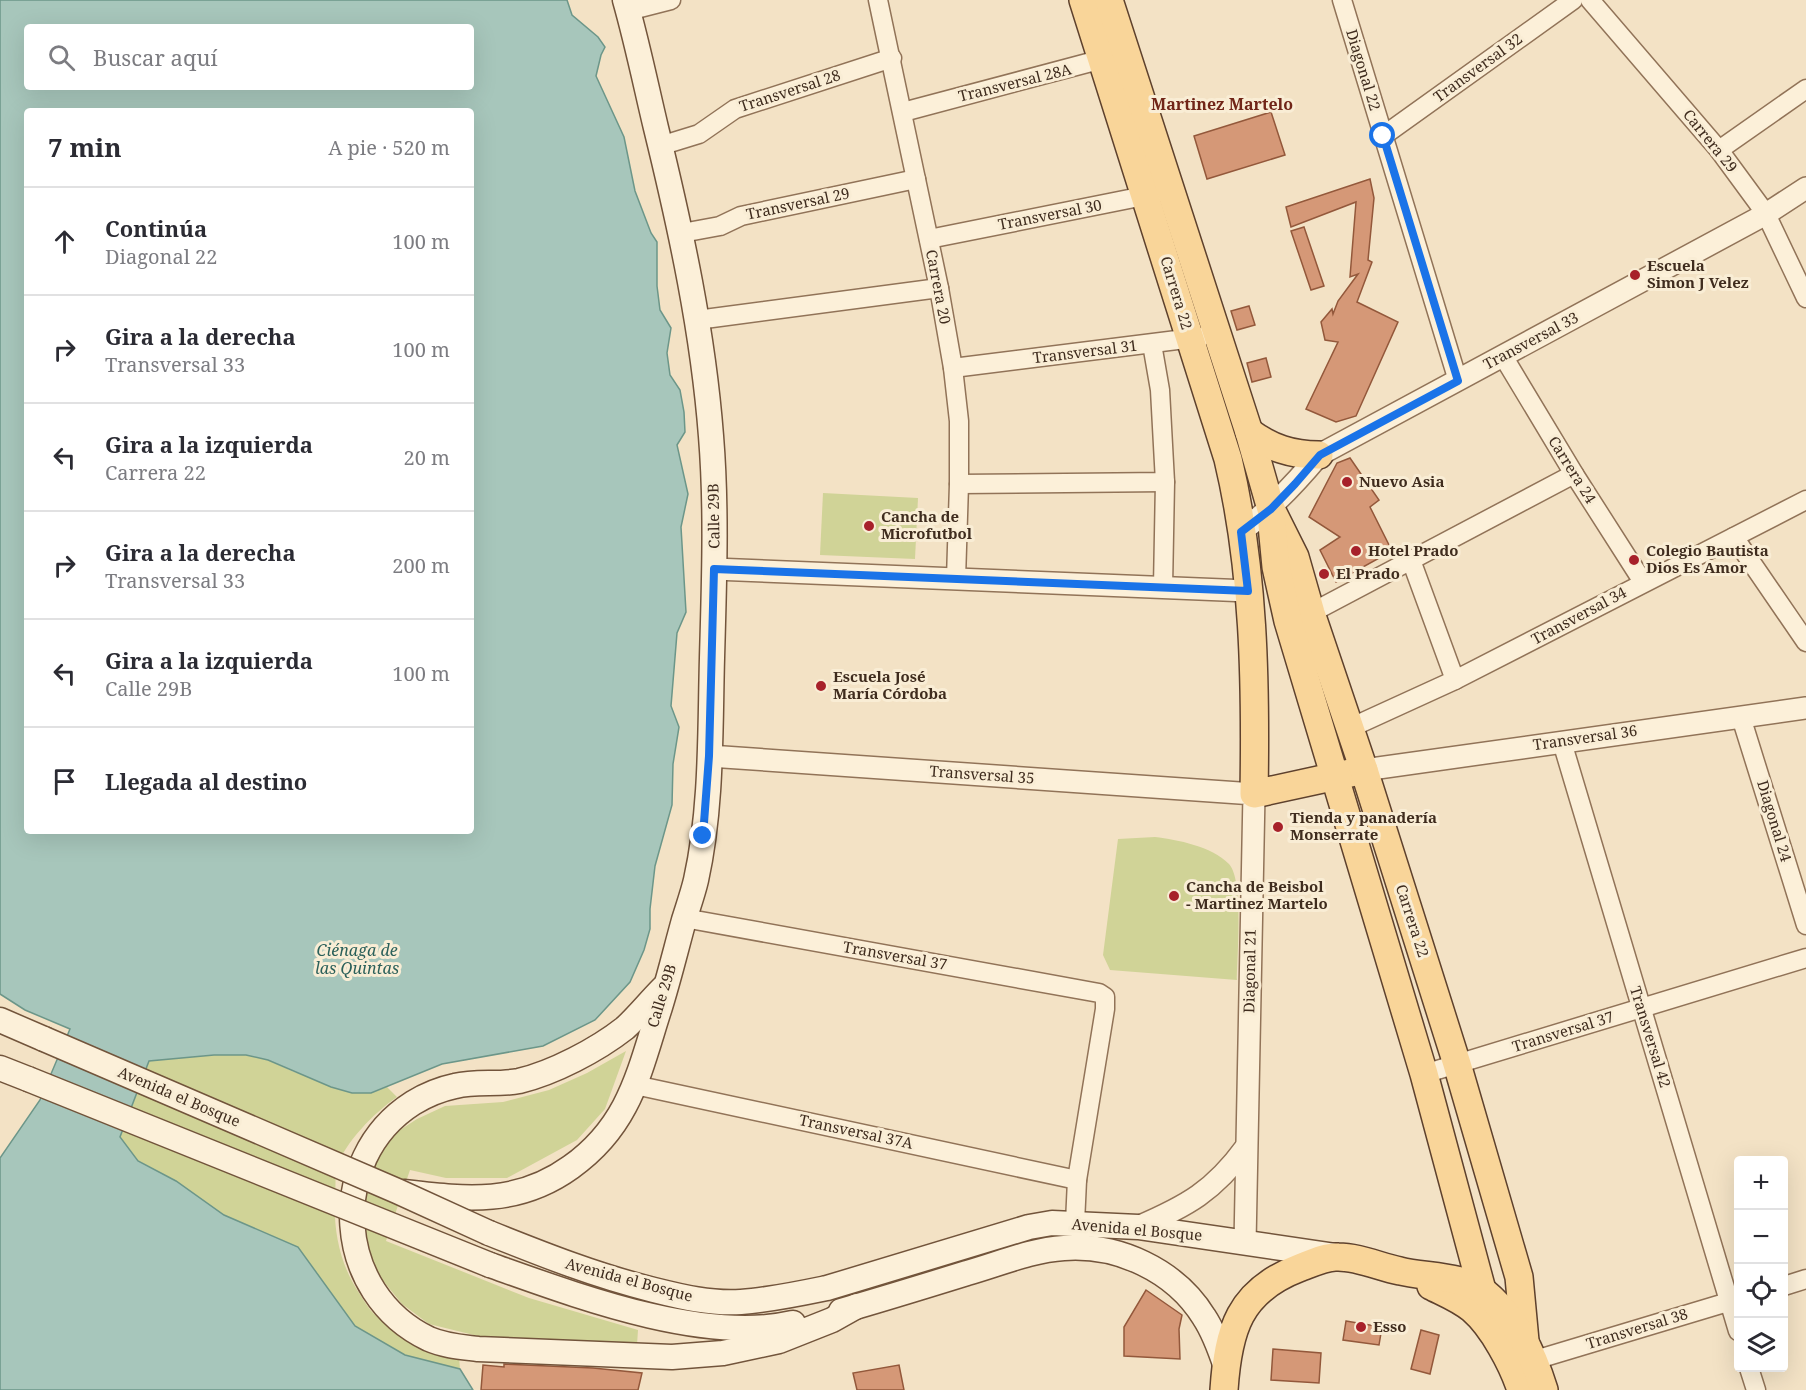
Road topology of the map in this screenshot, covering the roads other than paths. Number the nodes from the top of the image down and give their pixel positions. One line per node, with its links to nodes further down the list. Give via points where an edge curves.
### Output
1 (671, 0): 8 (street)
2 (878, 0): 10 (street, Carrera 20)
3 (1083, 0): 9 (main road, Carrera 22)
4 (1109, 0): 9 (main road, Carrera 22)
5 (1342, 0): 13 (street, Diagonal 22)
6 (1573, 0): 13 (street, Transversal 32)
7 (1590, 0): 15 (street, Carrera 29)
8 (626, 6): 14 (main road, Calle 29B)
9 (1114, 56): 12 (street, Transversal 28A); 18 (main road, Carrera 22)
10 (892, 58): 12 (street, Carrera 20); 14 (street, Transversal 28, via 735,109 699,134)
11 (1806, 89): 15 (street)
12 (903, 111): 16 (street, Carrera 20)
13 (1383, 136): 30 (street, Diagonal 22)
14 (660, 146): 20 (main road, Calle 29B)
15 (1719, 150): 19 (street, Carrera 29)
16 (916, 179): 20 (street, Transversal 29, via 741,216 720,226); 21 (street, Carrera 20)
17 (1806, 188): 19 (street, Transversal 33)
18 (1158, 193): 21 (street, Transversal 30); 25 (main road, Carrera 22); 26 (main road, Carrera 22)
19 (1766, 214): 23 (street, Carrera 29); 28 (street, Transversal 33)
20 (682, 233): 24 (main road, Calle 29B)
21 (929, 239): 22 (street, Carrera 20)
22 (939, 288): 24 (street); 29 (street, Carrera 20)
23 (1806, 298)
24 (697, 320): 41 (main road, Calle 29B, via 714,473)
25 (1217, 335): 26 (street, Transversal 31); 31 (main road, Carrera 22)
26 (1190, 339): 27 (street, Transversal 31); 38 (main road, Carrera 22, via 1228,459)
27 (1152, 344): 29 (street, Transversal 31); 34 (street, via 1160,390)
28 (1503, 356): 30 (street, Transversal 33); 33 (street, Carrera 24)
29 (953, 368): 35 (street, Carrera 20, via 959,421)
30 (1458, 381): 32 (street, Transversal 33)
31 (1249, 432): 32 (main road, via 1282,451); 37 (main road, Carrera 22)
32 (1320, 455): 37 (street, Transversal 33)
33 (1574, 474): 40 (street); 43 (street, Carrera 24)
34 (1165, 482): 35 (street); 44 (street)
35 (959, 484): 42 (street, Carrera 20)
36 (1806, 500): 39 (street, Transversal 34)
37 (1271, 509): 38 (street, Transversal 33); 46 (main road, Carrera 22, via 1295,557)
38 (1241, 532): 45 (main road, Carrera 22)
39 (1734, 537): 43 (street, Transversal 34); 47 (street)
40 (1411, 560): 46 (street); 48 (street)
41 (714, 569): 42 (street); 53 (main road, Calle 29B)
42 (956, 579): 44 (street)
43 (1643, 582): 48 (street, Transversal 34)
44 (1163, 587): 45 (street)
45 (1248, 591): 46 (main road); 56 (main road, Diagonal 21, via 1256,696)
46 (1299, 617): 51 (main road, Carrera 22, via 1320,642); 55 (main road, Carrera 22)
47 (1806, 642)
48 (1455, 680): 51 (street, Transversal 34)
49 (1806, 708): 50 (street, Transversal 36)
50 (1742, 717): 52 (street, Transversal 36); 58 (street, Diagonal 24)
51 (1350, 728): 54 (main road, Carrera 22)
52 (1562, 742): 54 (street, Transversal 36); 61 (street, Transversal 42)
53 (709, 756): 56 (street, Transversal 35); 57 (main road, Calle 29B, via 698,869)
54 (1364, 770): 55 (main road); 63 (main road, Carrera 22)
55 (1334, 776): 56 (main road); 65 (main road, Carrera 22)
56 (1254, 794): 67 (street, Diagonal 21)
57 (684, 918): 60 (main road, Calle 29B); 68 (street, Transversal 37, via 1099,993 1105,997 1105,1009)
58 (1806, 925)
59 (1806, 958): 61 (street, Transversal 37)
60 (667, 984): 66 (main road, Calle 29B); 79 (main road, via 625,1027 567,1062 519,1081 457,1085 435,1092 394,1118 367,1152 353,1194 351,1225 363,1272 378,1296 411,1328 448,1345 478,1348 672,1356 723,1353 778,1341)
61 (1641, 1008): 63 (street, Transversal 37); 78 (street, Transversal 42)
62 (0, 1020): 69 (main road, Avenida el Bosque, bridge)
63 (1457, 1064): 65 (street, Transversal 37); 80 (main road, Carrera 22, via 1519,1278)
64 (0, 1068): 79 (main road, Avenida el Bosque, bridge, via 490,1265 567,1292 678,1322 760,1328)
65 (1424, 1074): 77 (main road, Carrera 22)
66 (635, 1085): 68 (street, Transversal 37A); 69 (main road, Calle 29B, via 609,1132 568,1169 544,1182 518,1192 464,1199)
67 (1246, 1147): 71 (street, via 1210,1188 1188,1204); 72 (street, Diagonal 21)
68 (1077, 1180): 70 (street)
69 (397, 1191): 70 (main road, Avenida el Bosque, bridge, via 566,1264 687,1298 739,1302 794,1296 1029,1227)
70 (1075, 1223): 71 (main road, Avenida el Bosque)
71 (1137, 1227): 72 (main road, Avenida el Bosque)
72 (1245, 1243): 73 (main road, Avenida el Bosque)
73 (1337, 1256): 74 (main road, Avenida el Bosque); 82 (main road, via 1286,1273 1267,1284 1247,1304 1235,1324)
74 (1400, 1272): 77 (main road, Avenida el Bosque, via 1452,1279); 83 (main road, Avenida el Bosque, via 1474,1310 1507,1357)
75 (1806, 1279): 76 (street)
76 (1788, 1285)
77 (1482, 1290): 80 (main road, via 1510,1319)
78 (1734, 1300): 80 (street, Transversal 38)
79 (857, 1306): 82 (main road, Avenida el Bosque, via 1042,1251 1085,1247 1113,1252 1140,1261 1186,1293 1217,1340)
80 (1530, 1350): 84 (main road)
81 (1750, 1372): 85 (street)
82 (1225, 1378)
83 (1520, 1387)
84 (1544, 1390)
85 (1756, 1390)

